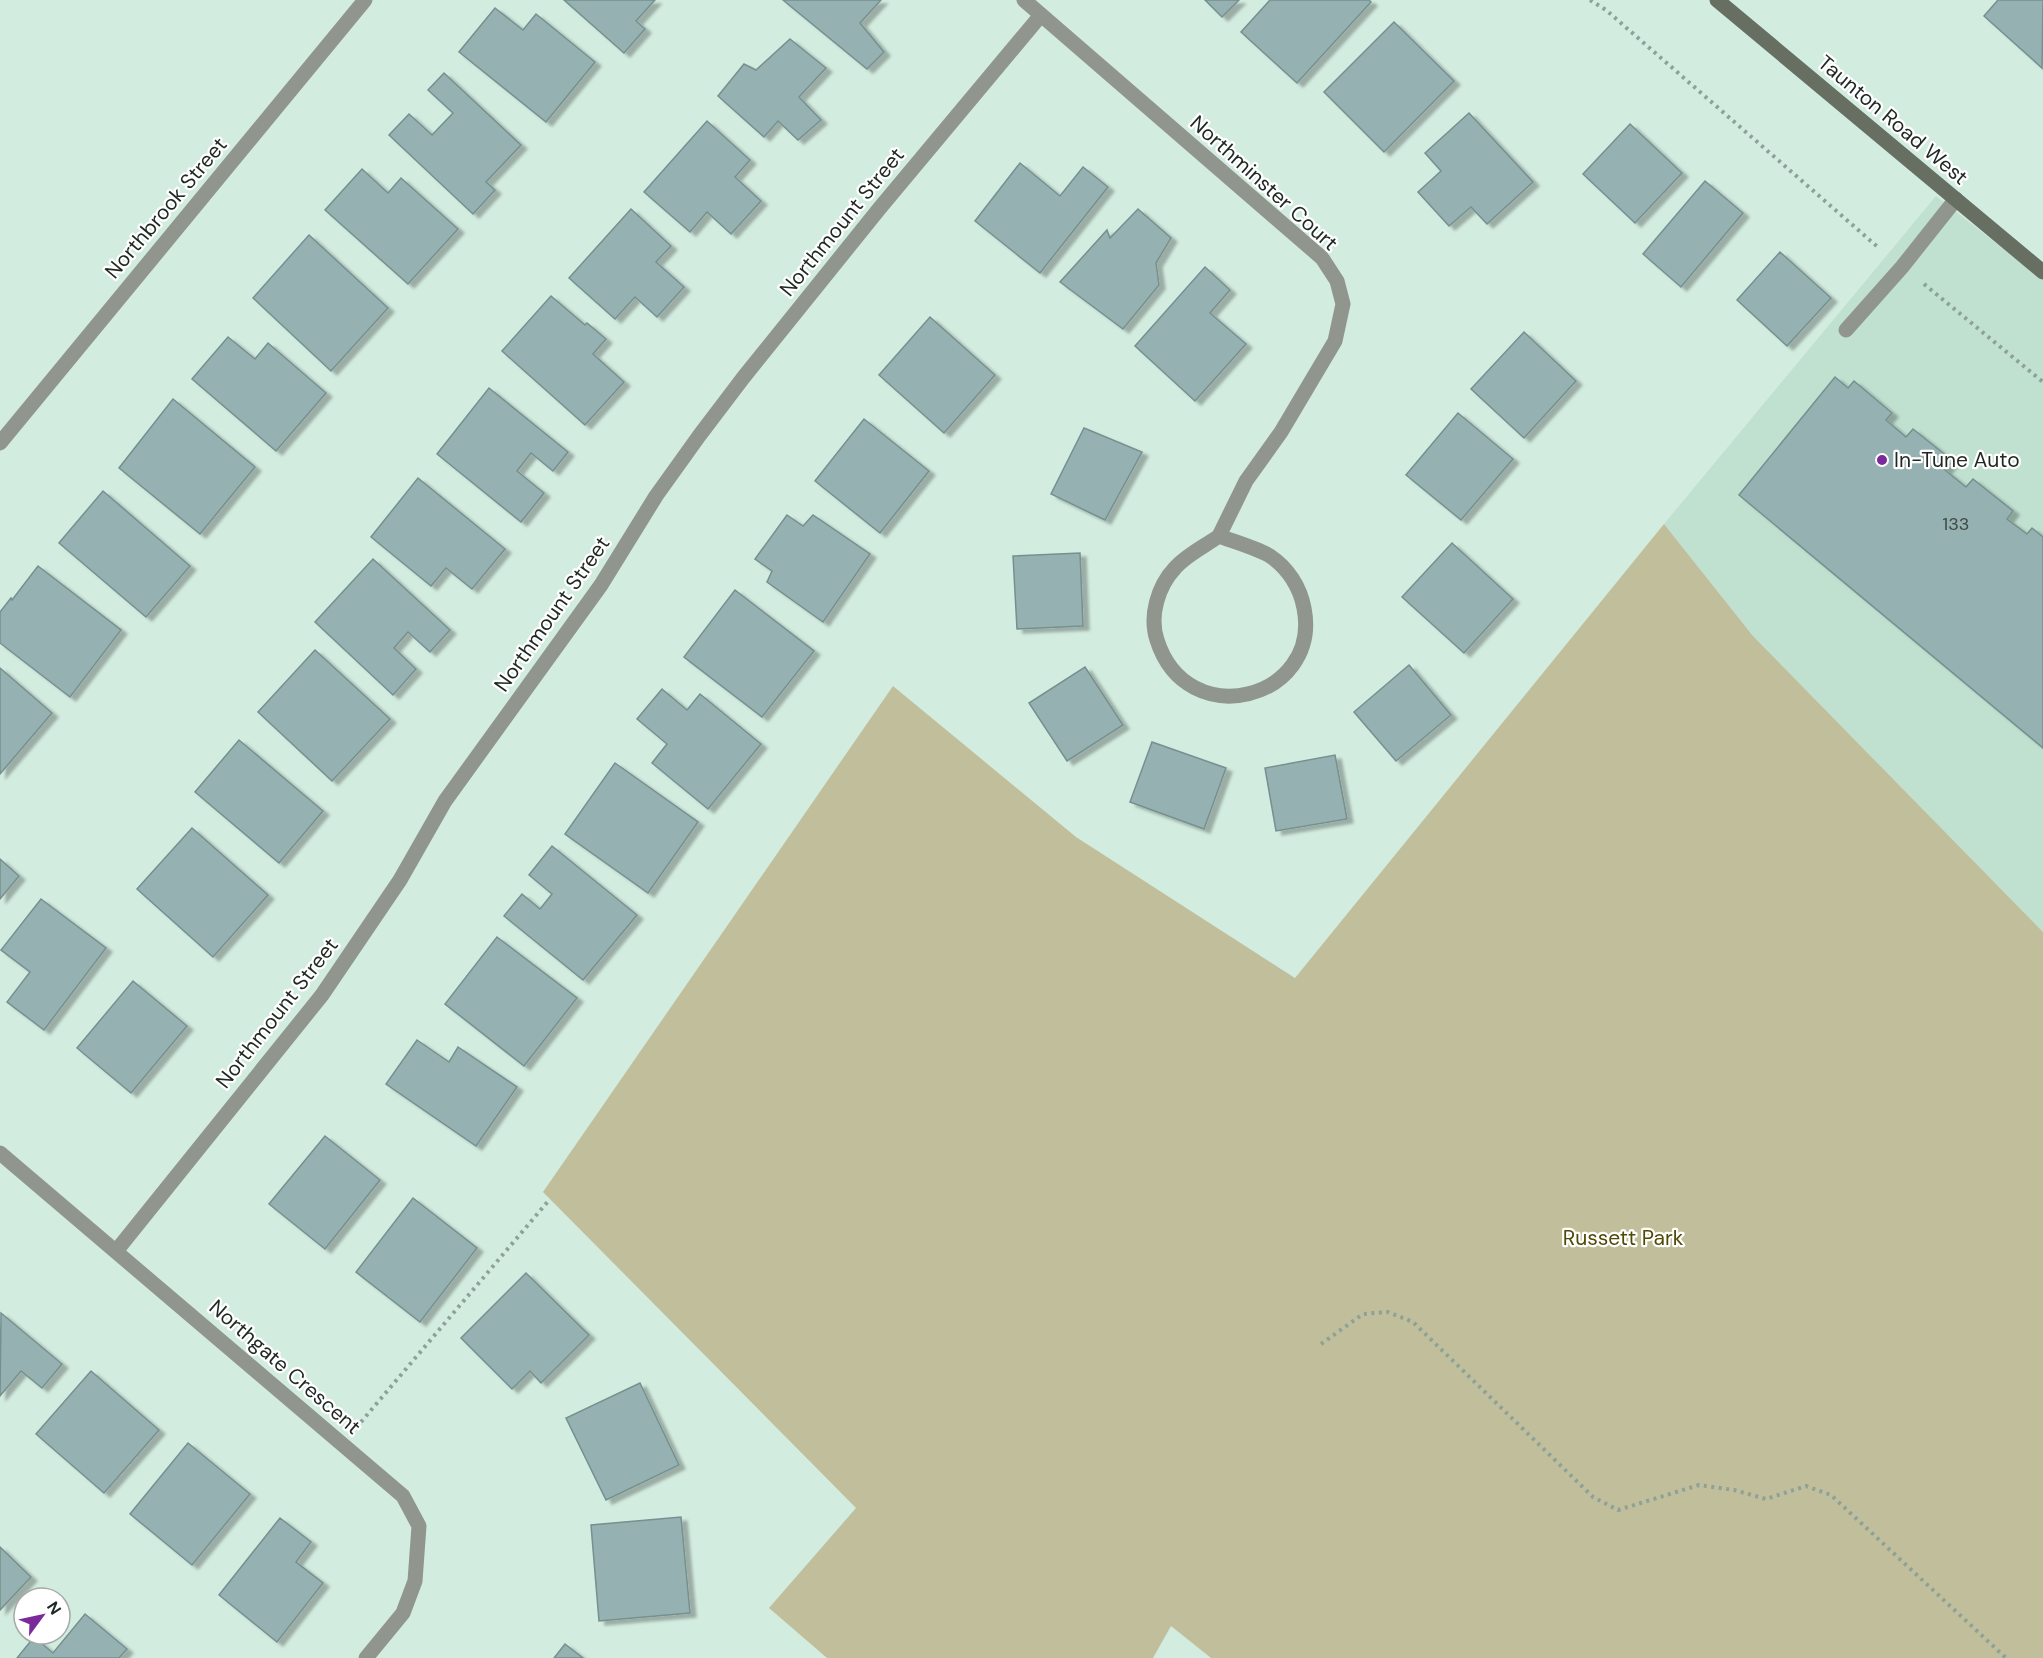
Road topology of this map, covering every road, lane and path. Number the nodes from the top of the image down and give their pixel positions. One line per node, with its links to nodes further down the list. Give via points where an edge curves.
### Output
1 (365, 0): 11 (street, Northbrook Street)
2 (1024, 0): 5 (street, Northminster Court)
3 (1590, 0): 7 (path)
4 (1716, 0): 6 (main road, Taunton Road West)
5 (1041, 15): 12 (street, Northminster Court, via 1322,258 1337,281 1343,304 1335,340 1281,432 1246,481); 15 (street, Northmount Street, via 693,444 601,585 445,801 400,880 322,995)
6 (1956, 200): 7 (street); 8 (main road, Taunton Road West)
7 (1902, 267): 9 (street); 10 (path)
8 (2043, 272)
9 (1846, 330)
10 (2043, 382)
11 (0, 443)
12 (1219, 536): 12 (street, Northminster Court, via 1176,567 1162,586 1155,609 1154,633 1162,656 1176,675 1195,689 1217,696 1244,696 1268,687 1289,670 1302,647 1306,621 1301,595 1288,572 1269,555)
13 (0, 1153): 15 (street, Northgate Crescent)
14 (550, 1199): 17 (path)
15 (117, 1250): 17 (street, Northgate Crescent)
16 (1321, 1344): 19 (path, via 1364,1314 1388,1312 1413,1322 1593,1497 1618,1510 1699,1485 1766,1499 1806,1486 1831,1496)
17 (343, 1443): 18 (street, Northgate Crescent, via 404,1496 419,1526 415,1581 403,1613)
18 (366, 1658)
19 (2006, 1658)

